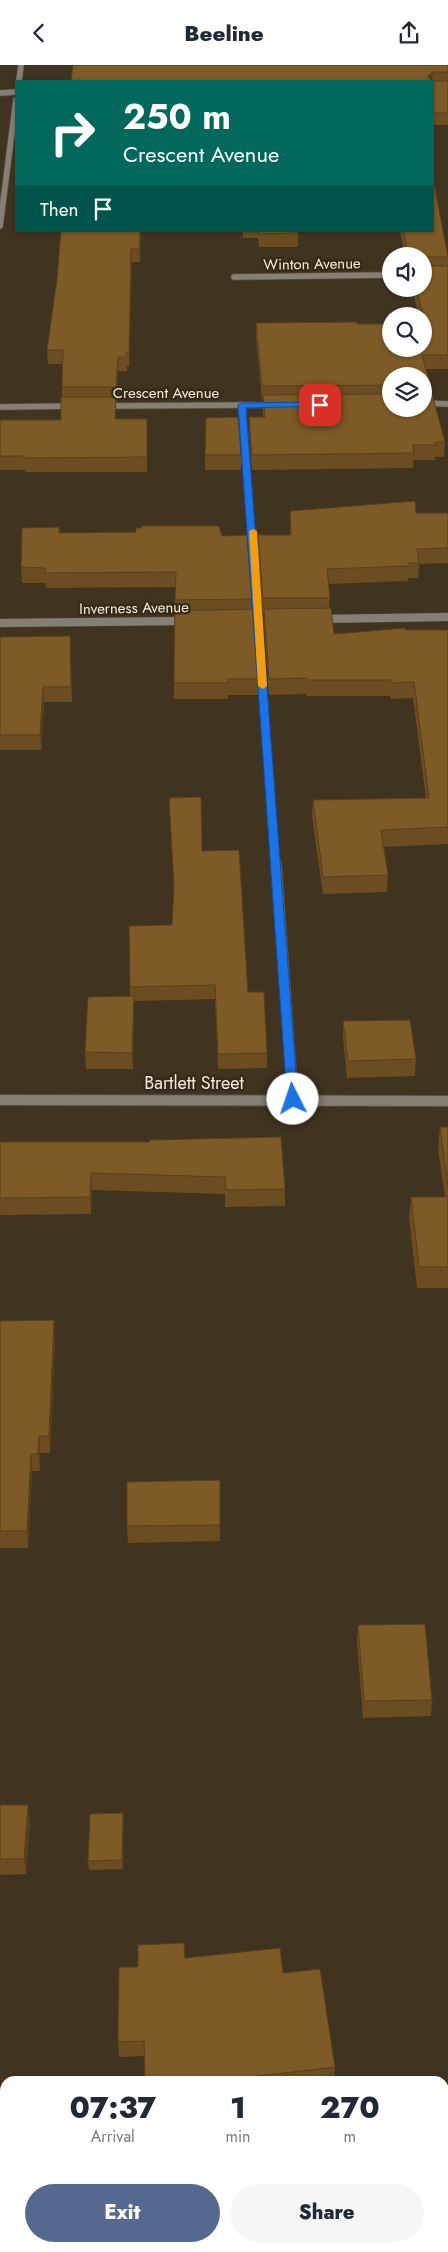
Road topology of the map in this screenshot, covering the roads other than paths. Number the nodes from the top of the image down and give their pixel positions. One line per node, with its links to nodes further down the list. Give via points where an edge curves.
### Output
1 (21, 65): 2 (street)
2 (19, 80)
3 (0, 93): 4 (street)
4 (15, 93)
5 (15, 108): 6 (street)
6 (0, 227)
7 (382, 275): 8 (street, Winton Avenue)
8 (234, 277)
9 (432, 403): 10 (street)
10 (448, 404)
11 (242, 405): 12 (street, Crescent Avenue); 14 (street, Crescent Avenue); 19 (street)
12 (281, 405)
13 (78, 406): 15 (street)
14 (97, 406)
15 (0, 407)
16 (448, 617): 17 (street)
17 (307, 619)
18 (248, 620): 19 (street)
19 (258, 620): 20 (street); 23 (street)
20 (268, 620)
21 (198, 621): 22 (street, Inverness Avenue)
22 (0, 623)
23 (293, 1099): 24 (street, Bartlett Street); 25 (street, Bartlett Street)
24 (0, 1100)
25 (448, 1101)

